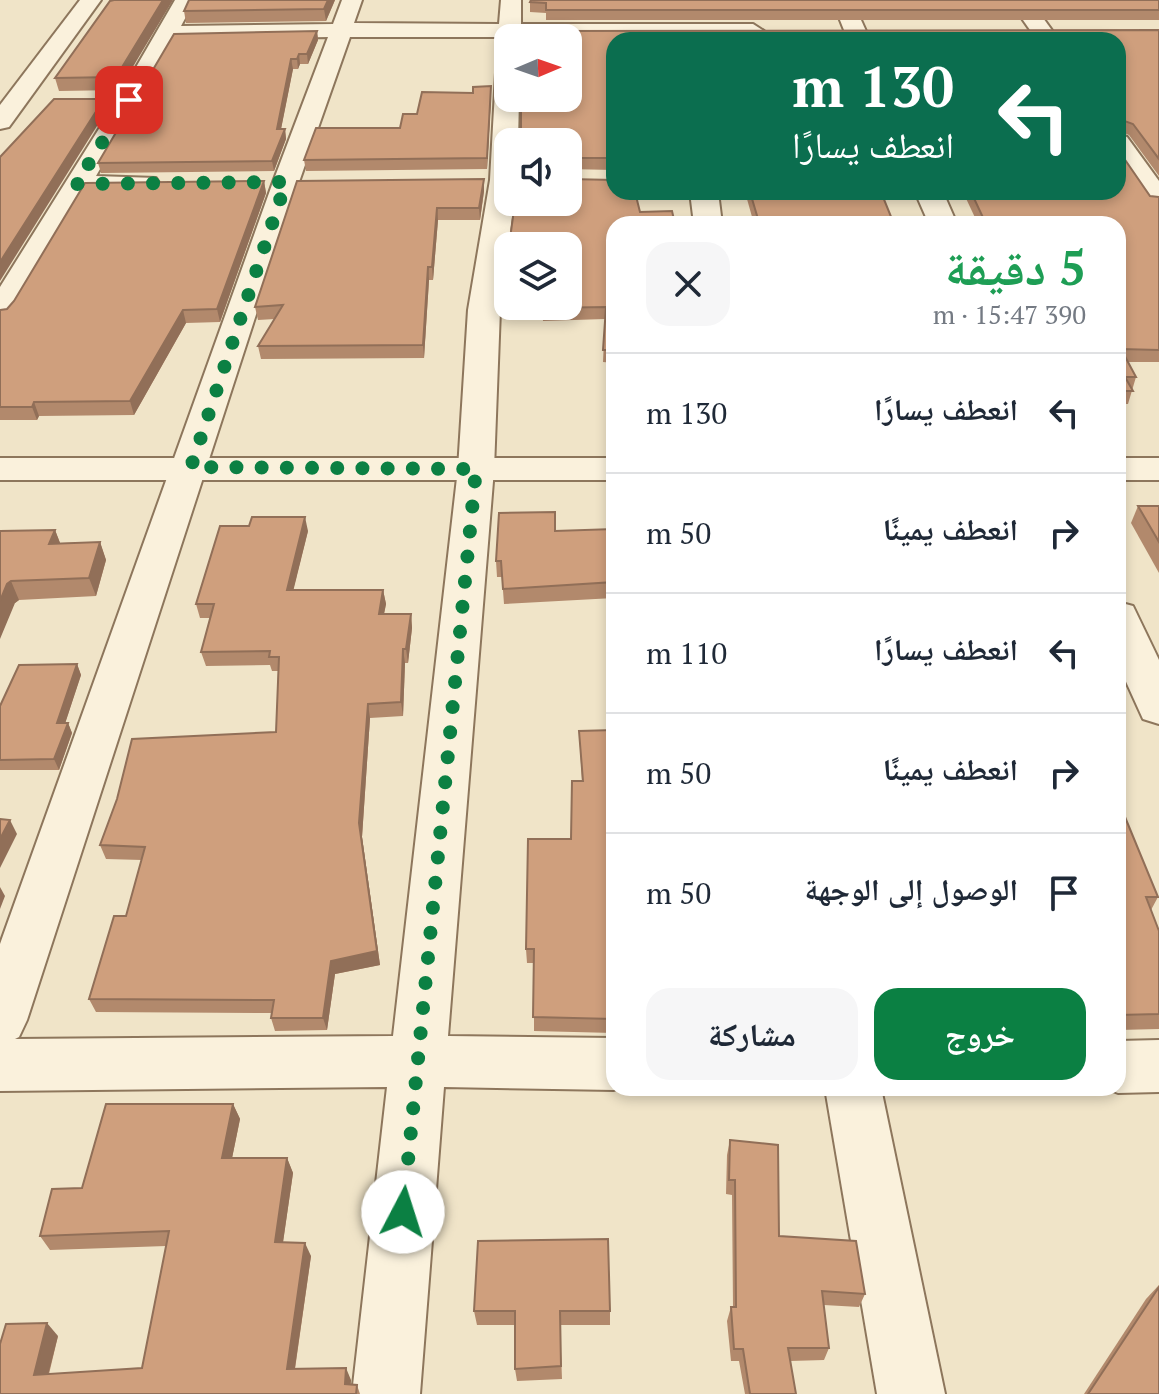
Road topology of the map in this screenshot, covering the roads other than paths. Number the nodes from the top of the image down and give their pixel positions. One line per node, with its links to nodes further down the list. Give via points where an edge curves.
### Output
1 (91, 0): 24 (street)
2 (185, 0): 21 (street)
3 (352, 0): 10 (street)
4 (511, 0): 7 (street)
5 (842, 0): 17 (street)
6 (1019, 0): 19 (street)
7 (509, 24)
8 (678, 28): 9 (street); 12 (street)
9 (582, 29)
10 (342, 30): 11 (street); 21 (street); 30 (street)
11 (494, 30)
12 (781, 31)
13 (826, 31): 16 (street)
14 (1011, 31): 18 (street)
15 (1071, 31): 20 (street)
16 (832, 32)
17 (855, 32)
18 (1018, 32)
19 (1042, 32)
20 (1066, 32)
21 (168, 33): 23 (street)
22 (101, 100): 23 (street)
23 (129, 100): 35 (street)
24 (16, 101): 25 (street); 26 (street)
25 (44, 101)
26 (0, 122)
27 (1126, 152): 36 (street)
28 (472, 180): 29 (street)
29 (494, 180)
30 (286, 182): 31 (street); 33 (street); 39 (street)
31 (317, 182)
32 (166, 183): 35 (street)
33 (256, 183)
34 (1126, 183): 36 (street)
35 (76, 184): 38 (street)
36 (1154, 188)
37 (499, 216): 41 (street, via 484,310)
38 (0, 312)
39 (191, 467): 40 (street); 41 (street); 47 (street)
40 (0, 469)
41 (476, 469): 42 (street); 48 (street)
42 (606, 469)
43 (1126, 469): 44 (street)
44 (1159, 469)
45 (1126, 634): 46 (street)
46 (1159, 708)
47 (0, 1020)
48 (417, 1061): 49 (street); 50 (street); 54 (street)
49 (606, 1064)
50 (0, 1065)
51 (1159, 1066): 52 (street)
52 (1126, 1067)
53 (855, 1096): 55 (street)
54 (386, 1394)
55 (911, 1394)

